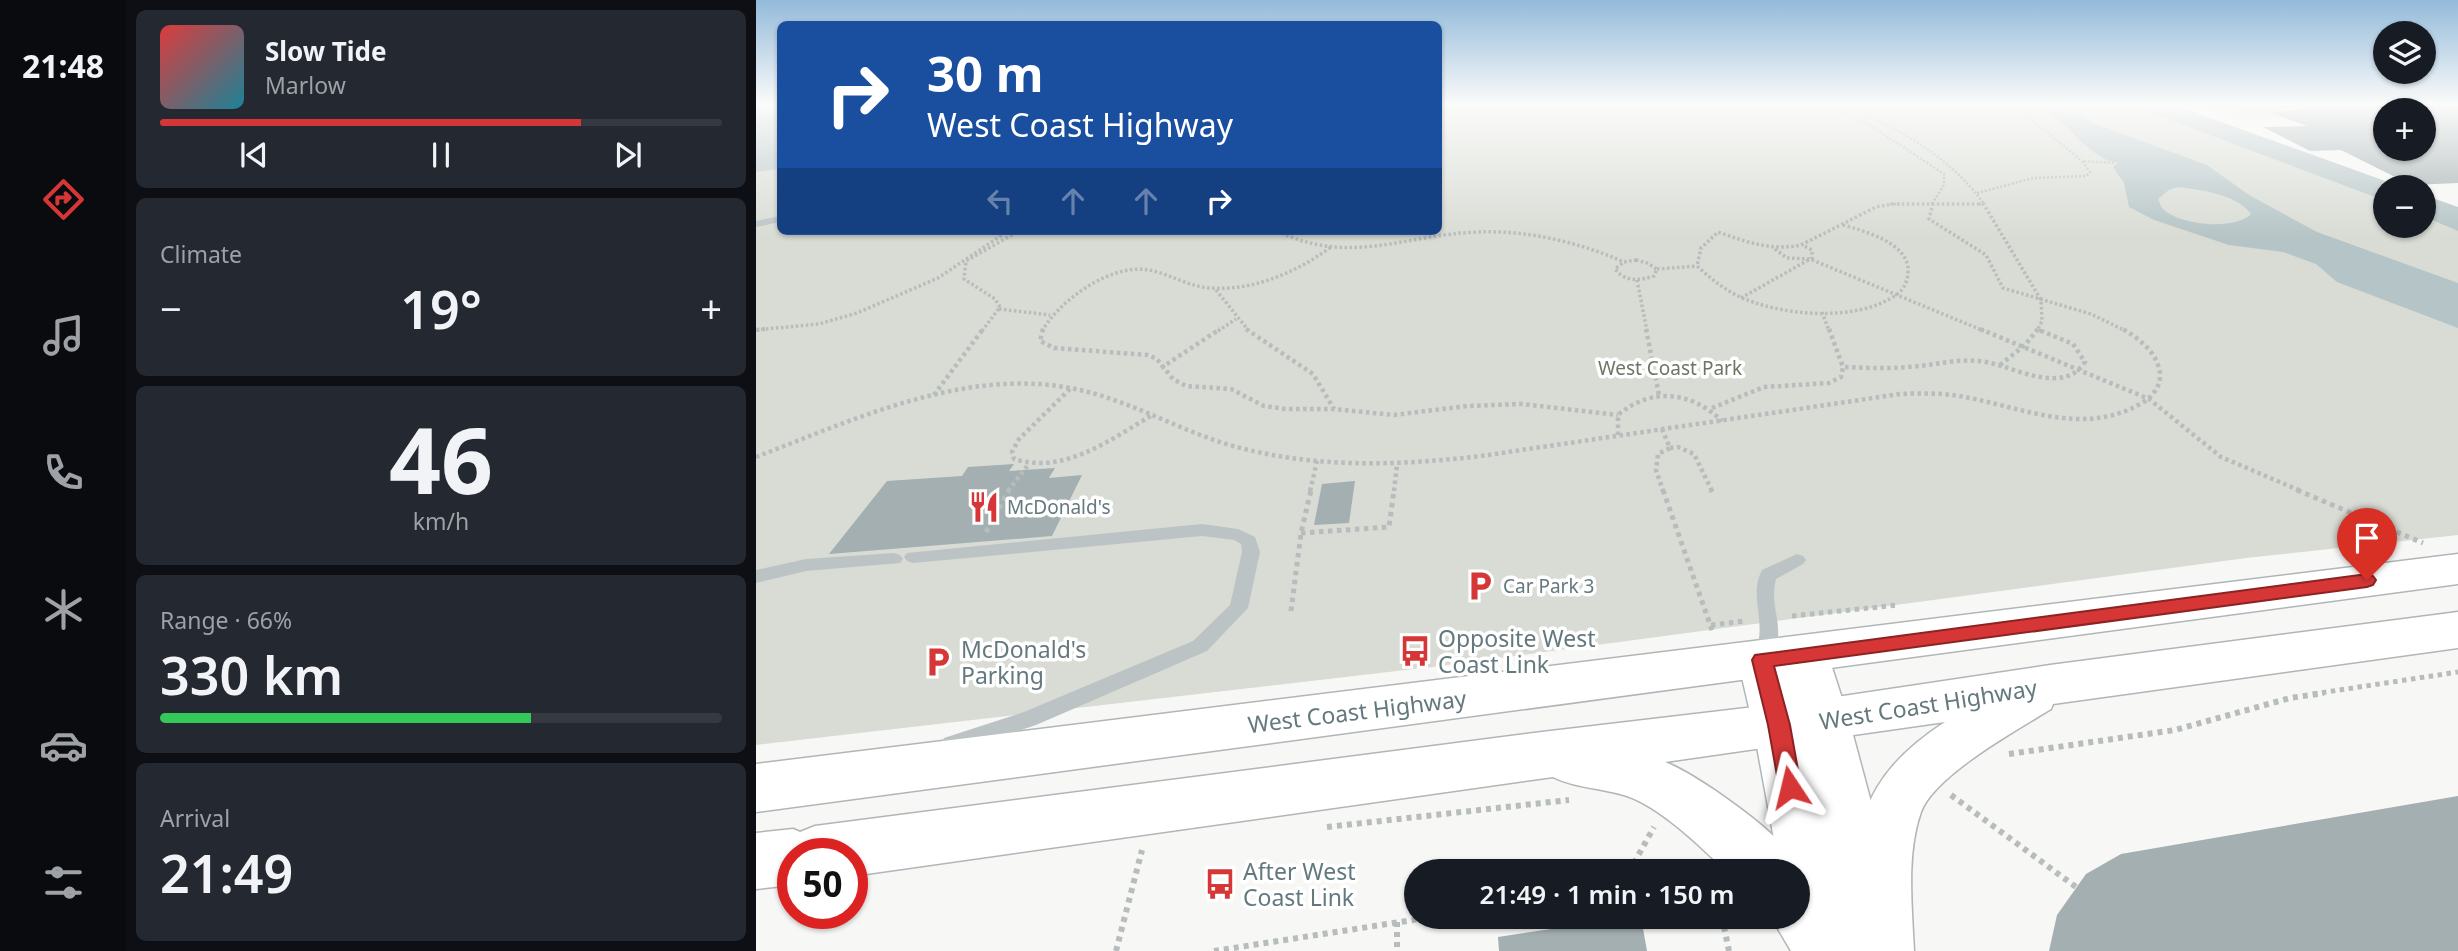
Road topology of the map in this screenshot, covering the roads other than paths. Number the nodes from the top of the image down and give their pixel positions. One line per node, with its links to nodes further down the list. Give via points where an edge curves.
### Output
1 (777, 220): 2 (lane)
2 (756, 224)
3 (913, 557): 13 (lane, via 1202,530 1238,535 1249,541 1251,552 1239,608 1200,646 1029,719)
4 (2446, 558): 9 (main road, West Coast Highway)
5 (894, 559): 7 (lane, via 773,570)
6 (1797, 560): 9 (lane, via 1768,575 1764,586 1772,634)
7 (756, 577)
8 (2458, 630): 10 (main road, West Coast Highway)
9 (1763, 660): 11 (main road); 13 (main road, West Coast Highway)
10 (2050, 685): 11 (main road, West Coast Highway); 19 (main road, via 1960,738 1901,794 1888,835 1882,884)
11 (1801, 722): 12 (main road, West Coast Highway); 19 (main road)
12 (1542, 755): 15 (main road, West Coast Highway); 17 (main road, via 1618,770 1660,785)
13 (854, 776): 14 (main road, West Coast Highway)
14 (756, 789)
15 (868, 847)
16 (777, 859): 18 (main road)
17 (1752, 859)
18 (756, 861)
19 (1842, 941)

